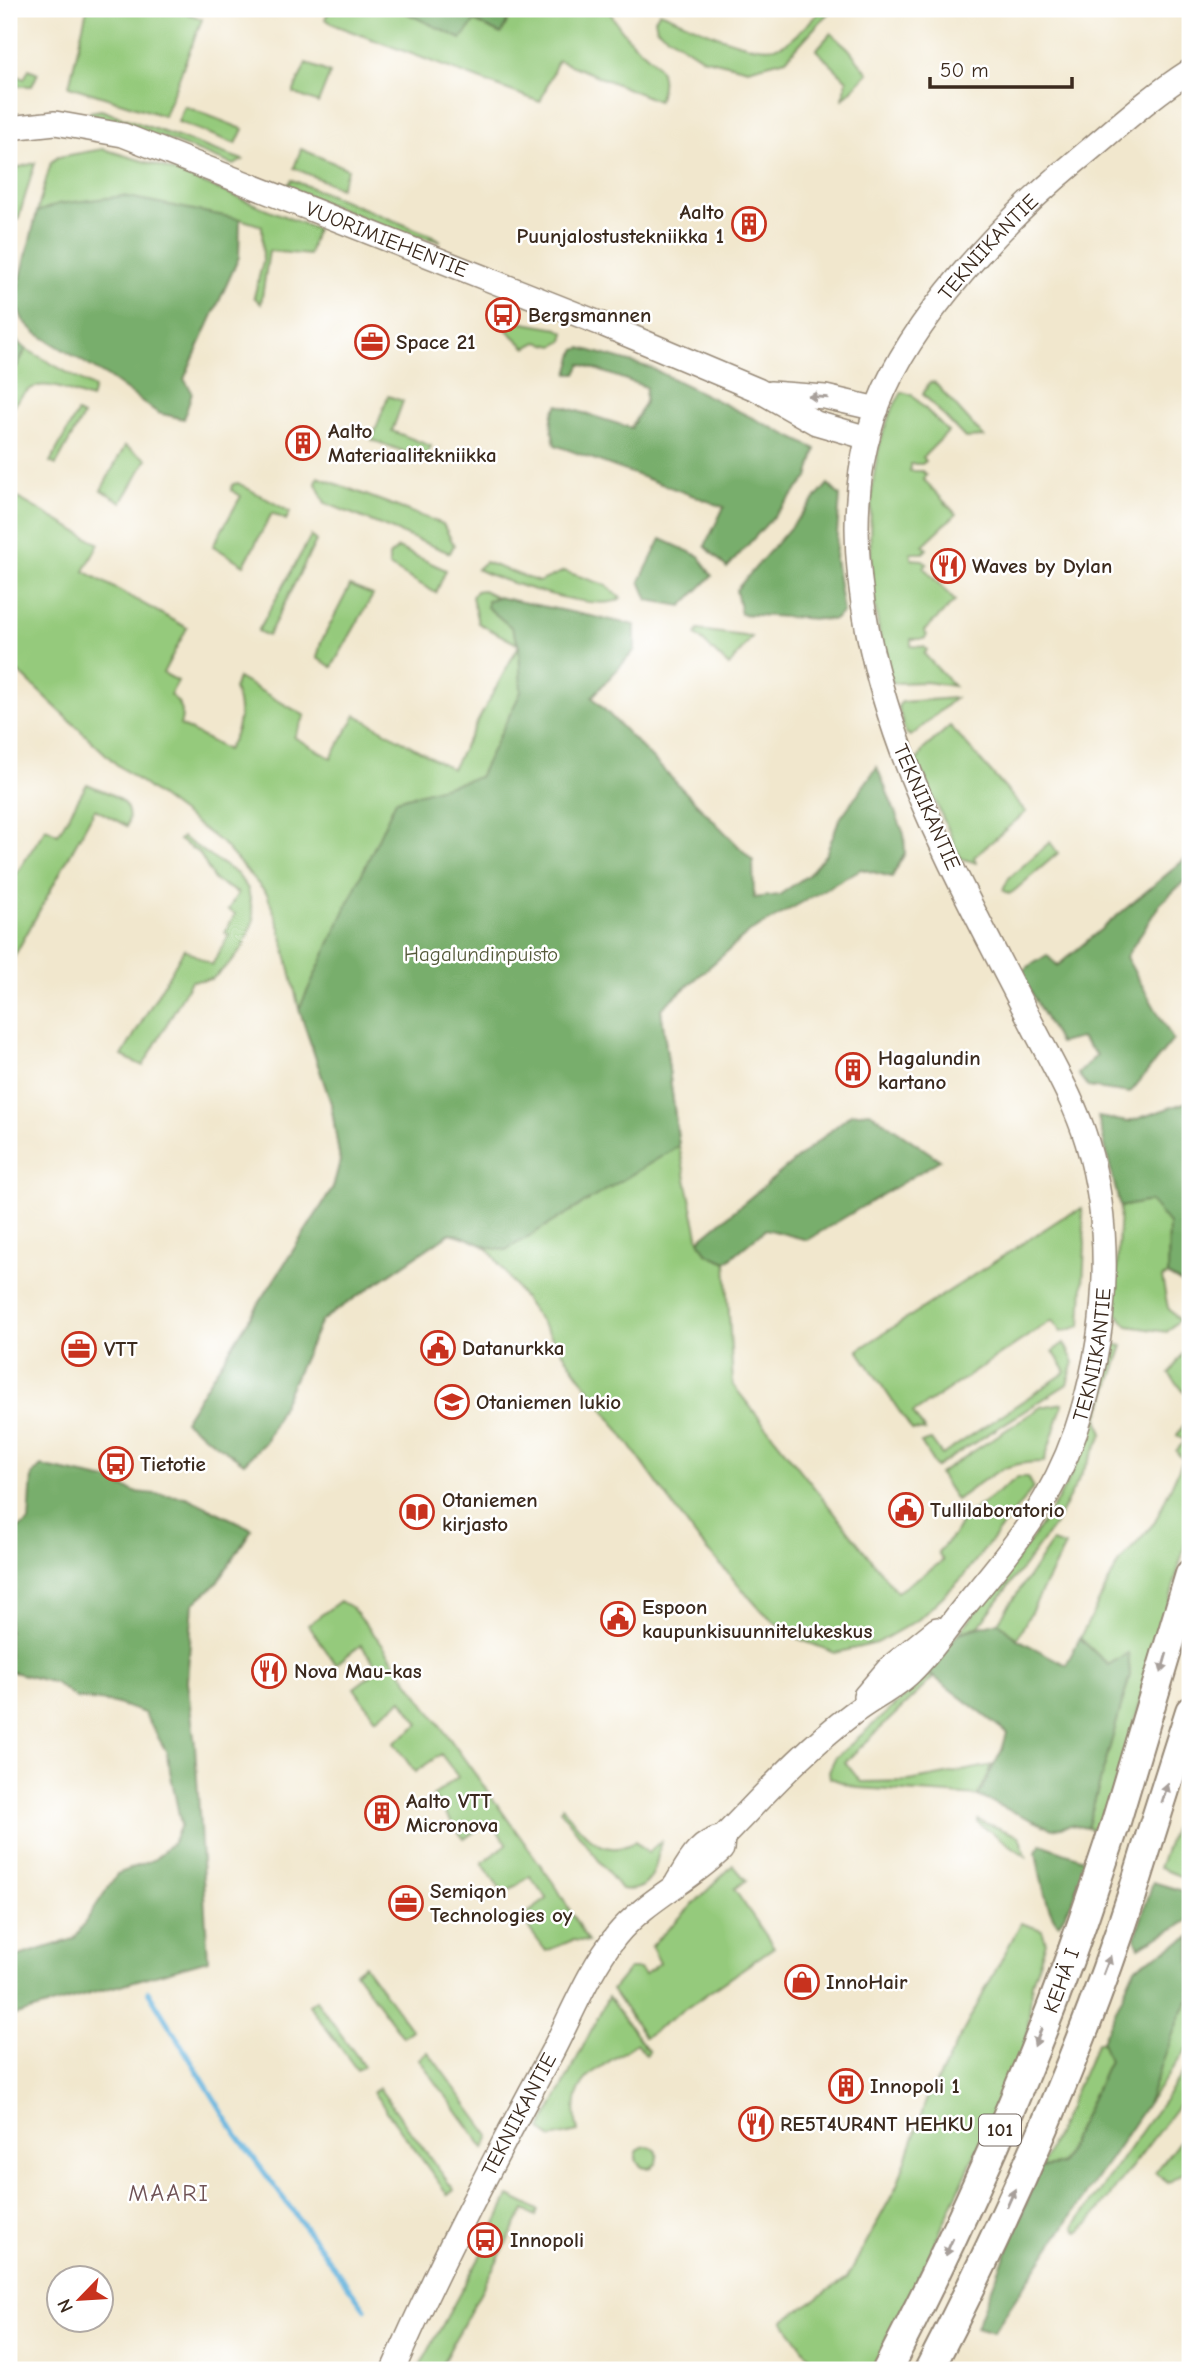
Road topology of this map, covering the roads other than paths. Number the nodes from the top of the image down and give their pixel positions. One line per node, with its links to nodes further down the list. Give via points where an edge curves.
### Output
1 (1190, 71): 4 (main road, TEKNIIKANTIE, via 1043,188 995,235 921,331 891,377)
2 (9, 128): 3 (main road, VUORIMIEHENTIE, via 55,123 122,135)
3 (758, 390): 4 (main road, VUORIMIEHENTIE, one-way to 3, via 825,397); 5 (main road, VUORIMIEHENTIE, via 816,423)
4 (877, 409): 5 (main road, TEKNIIKANTIE)
5 (868, 438): 8 (main road, TEKNIIKANTIE, via 861,484 859,561 882,695 944,851 1077,1114 1101,1203 1104,1284 1088,1391 1076,1432 1042,1507 1000,1566 912,1671 850,1715 723,1837 722,1849 710,1861 677,1882 624,1928 605,1953 520,2112)
6 (1190, 1574): 9 (highway, KEHÄ I / 101, one-way to 9, bridge, via 1115,1825 1035,2045 963,2216)
7 (1190, 1711): 10 (highway, KEHÄ I / 101, one-way to 7, bridge, via 967,2297 1077,2042 1132,1895)
8 (393, 2370)
9 (887, 2370)
10 (929, 2370)

